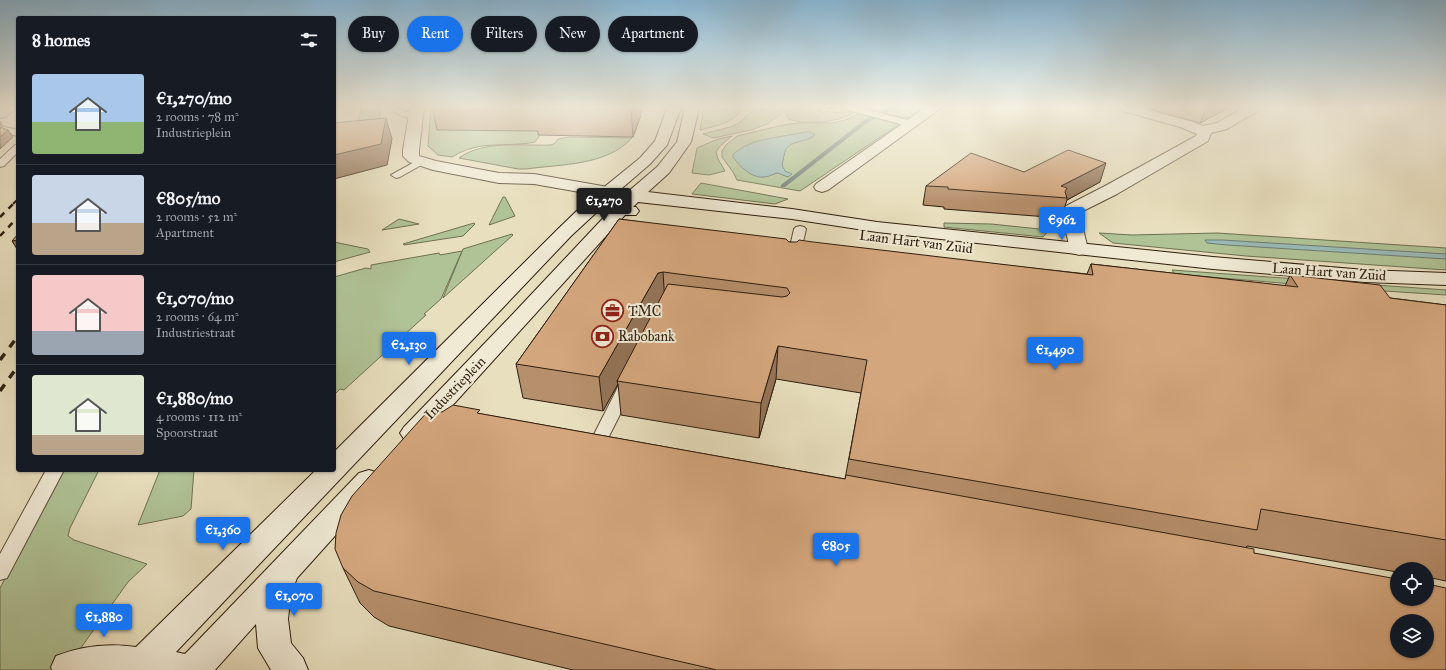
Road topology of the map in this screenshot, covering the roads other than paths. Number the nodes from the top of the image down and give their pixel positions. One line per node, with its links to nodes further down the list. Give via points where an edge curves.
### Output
1 (413, 139): 7 (main road, via 411,156)
2 (663, 139): 12 (main road, via 645,161)
3 (685, 139): 13 (main road, Industrieplein, via 660,173)
4 (890, 139): 11 (main road)
5 (1201, 139): 17 (main road, via 1070,211)
6 (16, 149): 8 (lane)
7 (420, 162): 9 (lane); 10 (main road)
8 (0, 164)
9 (396, 175)
10 (498, 178): 12 (main road, Laan Hart van Zuid, via 534,179); 14 (main road, Laan Hart van Zuid)
11 (822, 187)
12 (608, 192): 13 (main road, Laan Hart van Zuid); 14 (main road)
13 (634, 196): 15 (main road, Industrieplein); 17 (main road, Laan Hart van Zuid, via 792,214 877,228)
14 (593, 205): 15 (main road, Laan Hart van Zuid); 23 (main road)
15 (620, 210): 16 (main road, Laan Hart van Zuid); 26 (main road, Industrieplein, via 518,322 430,426 393,454)
16 (800, 229): 18 (main road, Laan Hart van Zuid, via 913,243 1124,262 1178,265); 19 (lane)
17 (1079, 249): 18 (main road, Laan Hart van Zuid)
18 (1213, 263): 20 (main road, Laan Hart van Zuid, via 1365,276)
19 (790, 268)
20 (1446, 279)
21 (634, 371): 22 (lane)
22 (591, 456)
23 (336, 466)
24 (54, 472): 27 (lane)
25 (330, 472): 28 (main road)
26 (288, 567): 31 (main road, Industrieplein); 32 (main road, via 275,594 272,619 275,648)
27 (0, 572)
28 (141, 666): 29 (main road, via 106,661); 30 (main road)
29 (68, 667)
30 (186, 670)
31 (193, 670)
32 (291, 670)

